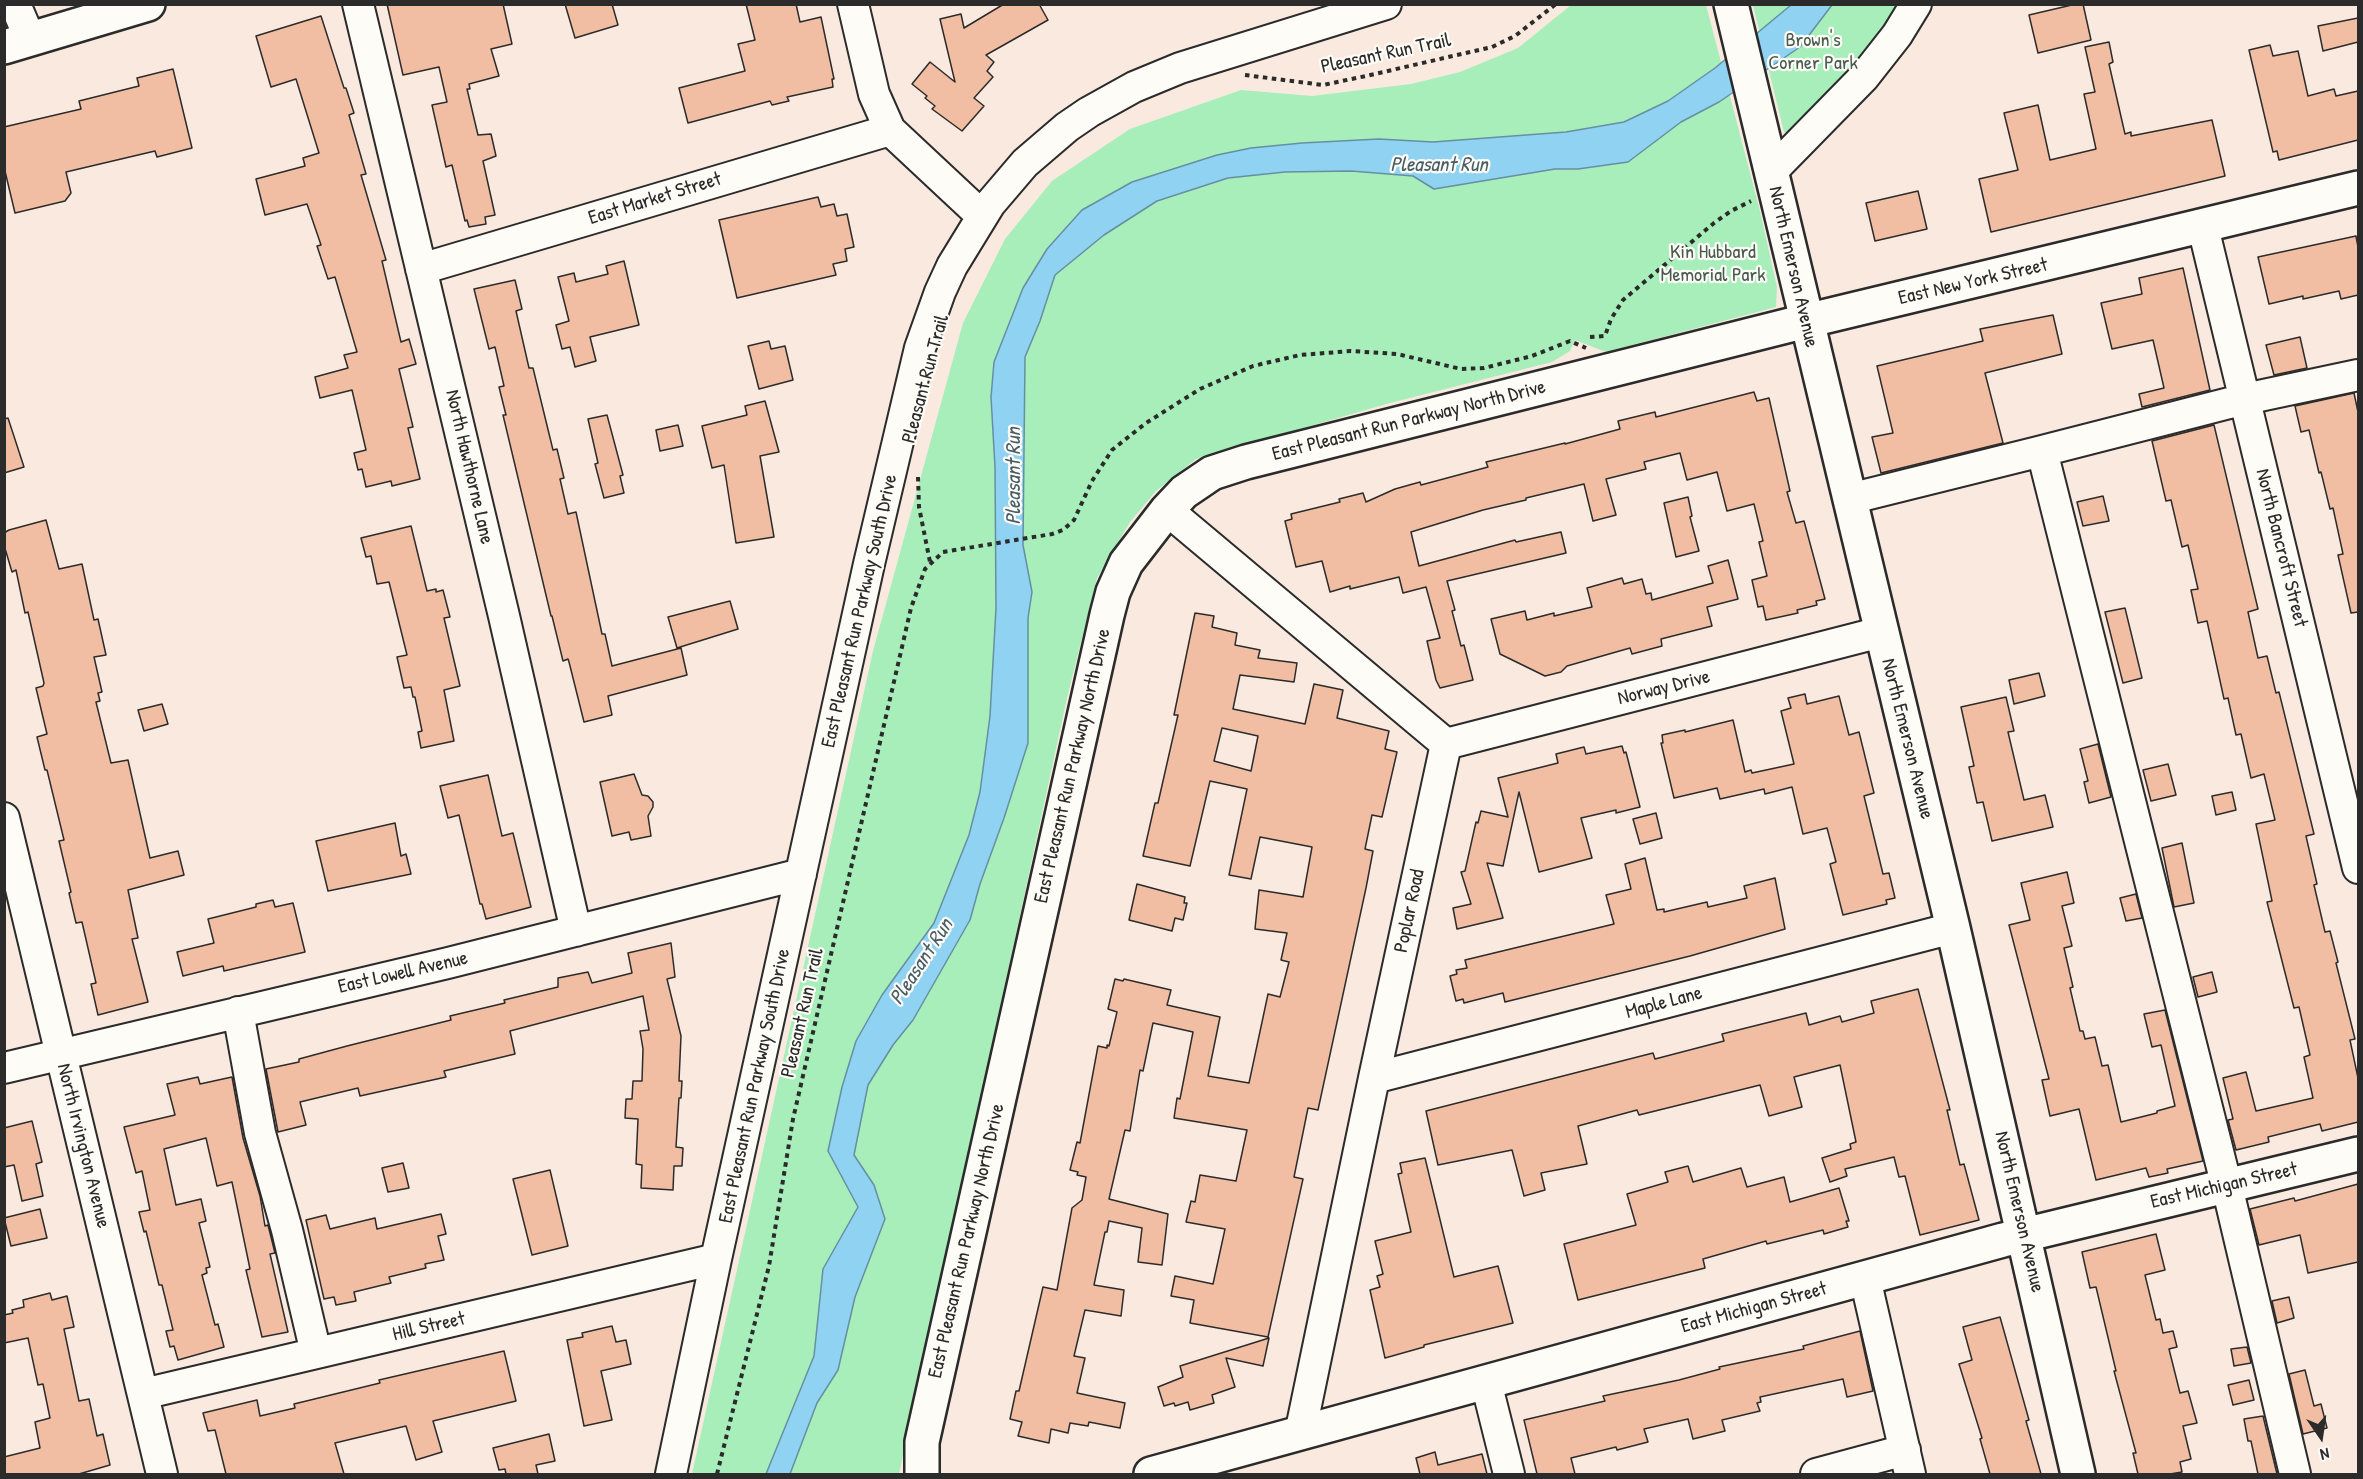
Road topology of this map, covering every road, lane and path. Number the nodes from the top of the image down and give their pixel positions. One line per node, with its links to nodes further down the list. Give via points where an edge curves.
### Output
1 (15, 4): 9 (street)
2 (148, 4): 9 (main road)
3 (358, 4): 16 (street, North Hawthorne Lane)
4 (853, 4): 11 (street, via 874,94)
5 (1386, 4): 14 (street, East Pleasant Run Parkway South Drive, via 1180,68 1109,100 1067,127 1025,163)
6 (1556, 4): 10 (path, Pleasant Run Trail, via 1515,36 1492,47 1323,85)
7 (1916, 4): 12 (street, via 1864,77)
8 (1733, 12): 12 (main road, North Emerson Avenue, via 1760,122)
9 (17, 43)
10 (1234, 76)
11 (890, 130): 14 (street); 16 (street, East Market Street)
12 (1764, 186): 17 (main road, North Emerson Avenue); 18 (path, via 1623,300 1605,336)
13 (2358, 188): 15 (main road, East New York Street)
14 (982, 216): 32 (street, East Pleasant Run Parkway South Drive, via 952,266 920,348)
15 (2203, 227): 17 (main road, East New York Street); 22 (street, North Bancroft Street)
16 (421, 269): 34 (street, North Hawthorne Lane)
17 (1806, 321): 21 (main road, East New York Street); 25 (main road, North Emerson Avenue)
18 (1590, 336)
19 (1570, 341): 27 (path, via 1484,368 1461,369 1397,354 1351,351 1300,354 1253,366 1200,389 1112,450 1074,520 1064,530 943,552)
20 (2358, 375): 22 (street)
21 (1588, 377): 26 (main road, East Pleasant Run Parkway North Drive, via 1246,462 1202,480)
22 (2245, 399): 23 (street); 31 (street, North Bancroft Street)
23 (2042, 451): 25 (street); 40 (street)
24 (918, 471): 27 (path, Pleasant Run Trail, via 919,507)
25 (1849, 499): 28 (main road, North Emerson Avenue)
26 (1167, 510): 29 (street); 52 (main road, East Pleasant Run Parkway North Drive, via 1125,563 1107,615 922,1442)
27 (930, 562): 51 (path, Pleasant Run Trail, via 909,620 793,1119 769,1266)
28 (1881, 632): 29 (street, Norway Drive); 33 (main road, North Emerson Avenue)
29 (1446, 744): 38 (street, Poplar Road)
30 (4, 818): 36 (street, North Irvington Avenue)
31 (2358, 868)
32 (801, 874): 34 (street, East Lowell Avenue); 42 (street, East Pleasant Run Parkway South Drive)
33 (1953, 928): 38 (street, Maple Lane); 41 (main road, North Emerson Avenue)
34 (576, 931): 35 (street, East Lowell Avenue)
35 (238, 1012): 36 (street, East Lowell Avenue); 44 (street, via 260,1132)
36 (60, 1054): 37 (street, East Lowell Avenue); 46 (street, North Irvington Avenue)
37 (4, 1068)
38 (1374, 1078): 47 (street, Poplar Road)
39 (2358, 1154): 40 (main road, East Michigan Street)
40 (2226, 1185): 41 (main road, East Michigan Street); 57 (street)
41 (2024, 1234): 43 (main road, East Michigan Street); 56 (main road, North Emerson Avenue)
42 (716, 1259): 44 (street, Hill Street); 50 (street, East Pleasant Run Parkway South Drive)
43 (1864, 1278): 45 (main road, East Michigan Street); 48 (street)
44 (316, 1353): 46 (street, Hill Street)
45 (1486, 1382): 47 (main road, East Michigan Street); 54 (street)
46 (142, 1395): 49 (street, North Irvington Avenue)
47 (1300, 1434): 53 (main road, East Michigan Street)
48 (1907, 1462): 55 (street)
49 (162, 1474)
50 (671, 1474)
51 (717, 1474)
52 (922, 1474)
53 (1152, 1474)
54 (1509, 1474)
55 (1816, 1474)
56 (2079, 1474)
57 (2295, 1474)

